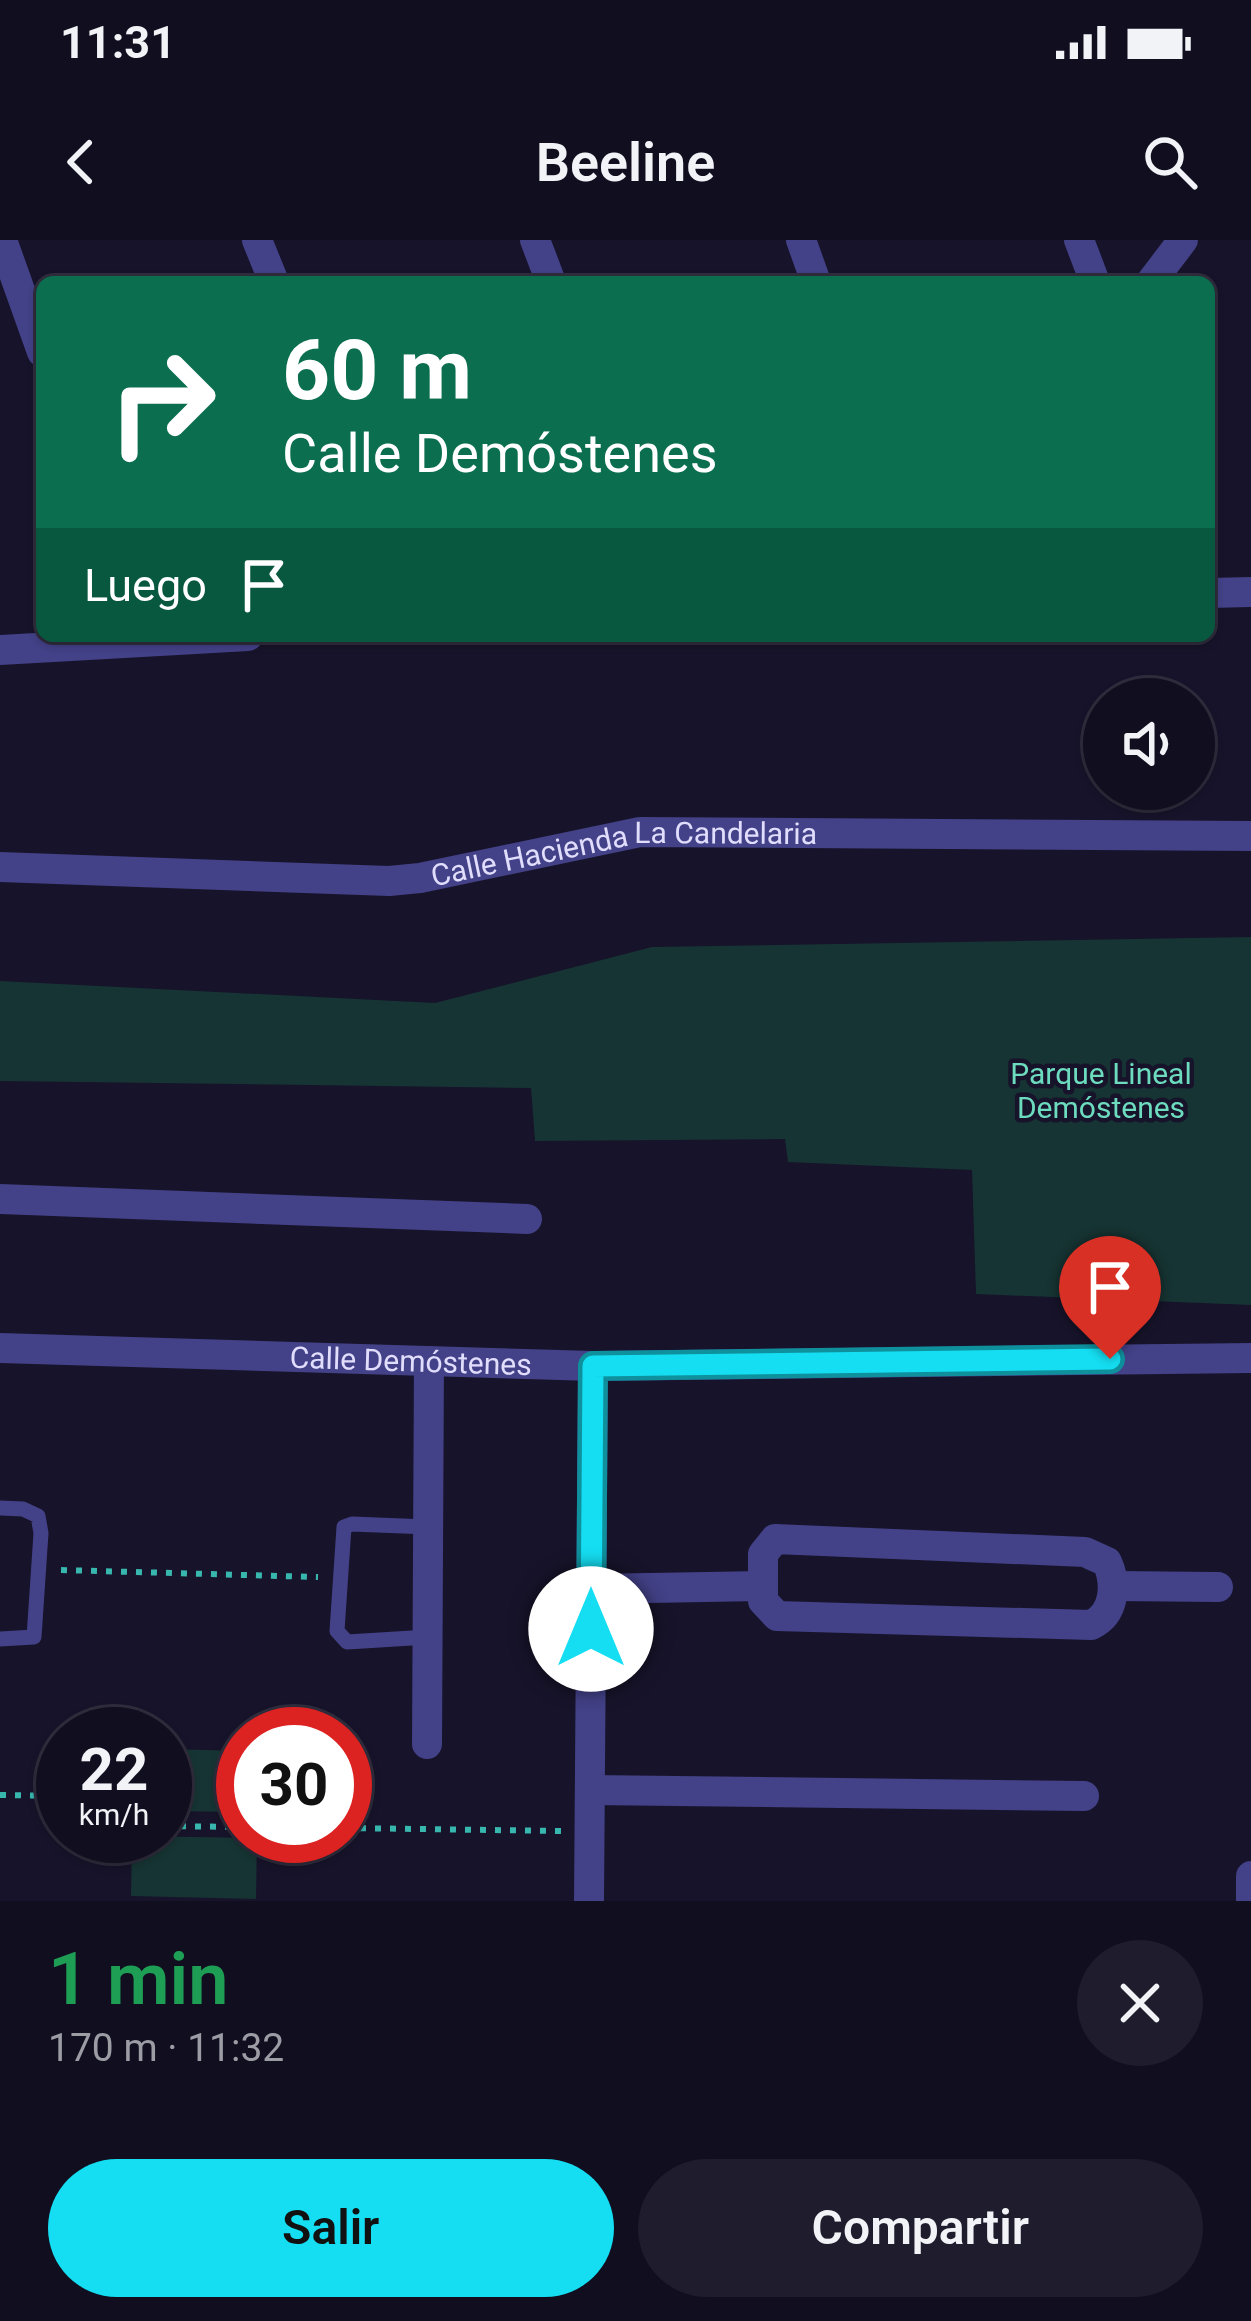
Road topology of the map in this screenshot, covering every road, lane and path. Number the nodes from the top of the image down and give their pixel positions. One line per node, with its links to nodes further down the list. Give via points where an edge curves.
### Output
1 (2, 240): 12 (street)
2 (257, 240): 7 (street)
3 (535, 240): 8 (street)
4 (801, 240): 9 (street)
5 (1079, 240): 10 (street)
6 (1183, 240): 11 (street)
7 (272, 276)
8 (549, 276)
9 (814, 276)
10 (1093, 276)
11 (1156, 276)
12 (36, 335)
13 (96, 642): 14 (street)
14 (0, 650)
15 (1251, 836): 16 (street, Calle Hacienda La Candelaria, via 640,832 389,881)
16 (0, 867)
17 (0, 1199): 18 (street)
18 (527, 1220)
19 (0, 1348): 21 (street, Calle Demóstenes)
20 (1251, 1358): 22 (street, Calle Demóstenes)
21 (429, 1361): 22 (street, Calle Demóstenes); 24 (street)
22 (593, 1366): 30 (street)
23 (0, 1508): 25 (lane, via 38,1516)
24 (428, 1527): 26 (lane, via 348,1525); 31 (street)
25 (39, 1569): 26 (path); 32 (lane, via 34,1637)
26 (340, 1577): 31 (lane, via 343,1640)
27 (762, 1586): 28 (street, via 765,1606 784,1617 1091,1625 1103,1618); 28 (street, via 764,1554 782,1539 1085,1552 1107,1562); 30 (street)
28 (1115, 1586): 29 (street)
29 (1218, 1587)
30 (592, 1589): 34 (street)
31 (428, 1637): 33 (street)
32 (0, 1639)
33 (427, 1744)
34 (590, 1790): 37 (street); 39 (street)
35 (0, 1796): 36 (path)
36 (36, 1796)
37 (1084, 1796)
38 (372, 1828): 39 (path)
39 (590, 1832): 41 (street)
40 (1251, 1876): 42 (street)
41 (589, 1901)
42 (1251, 1901)

